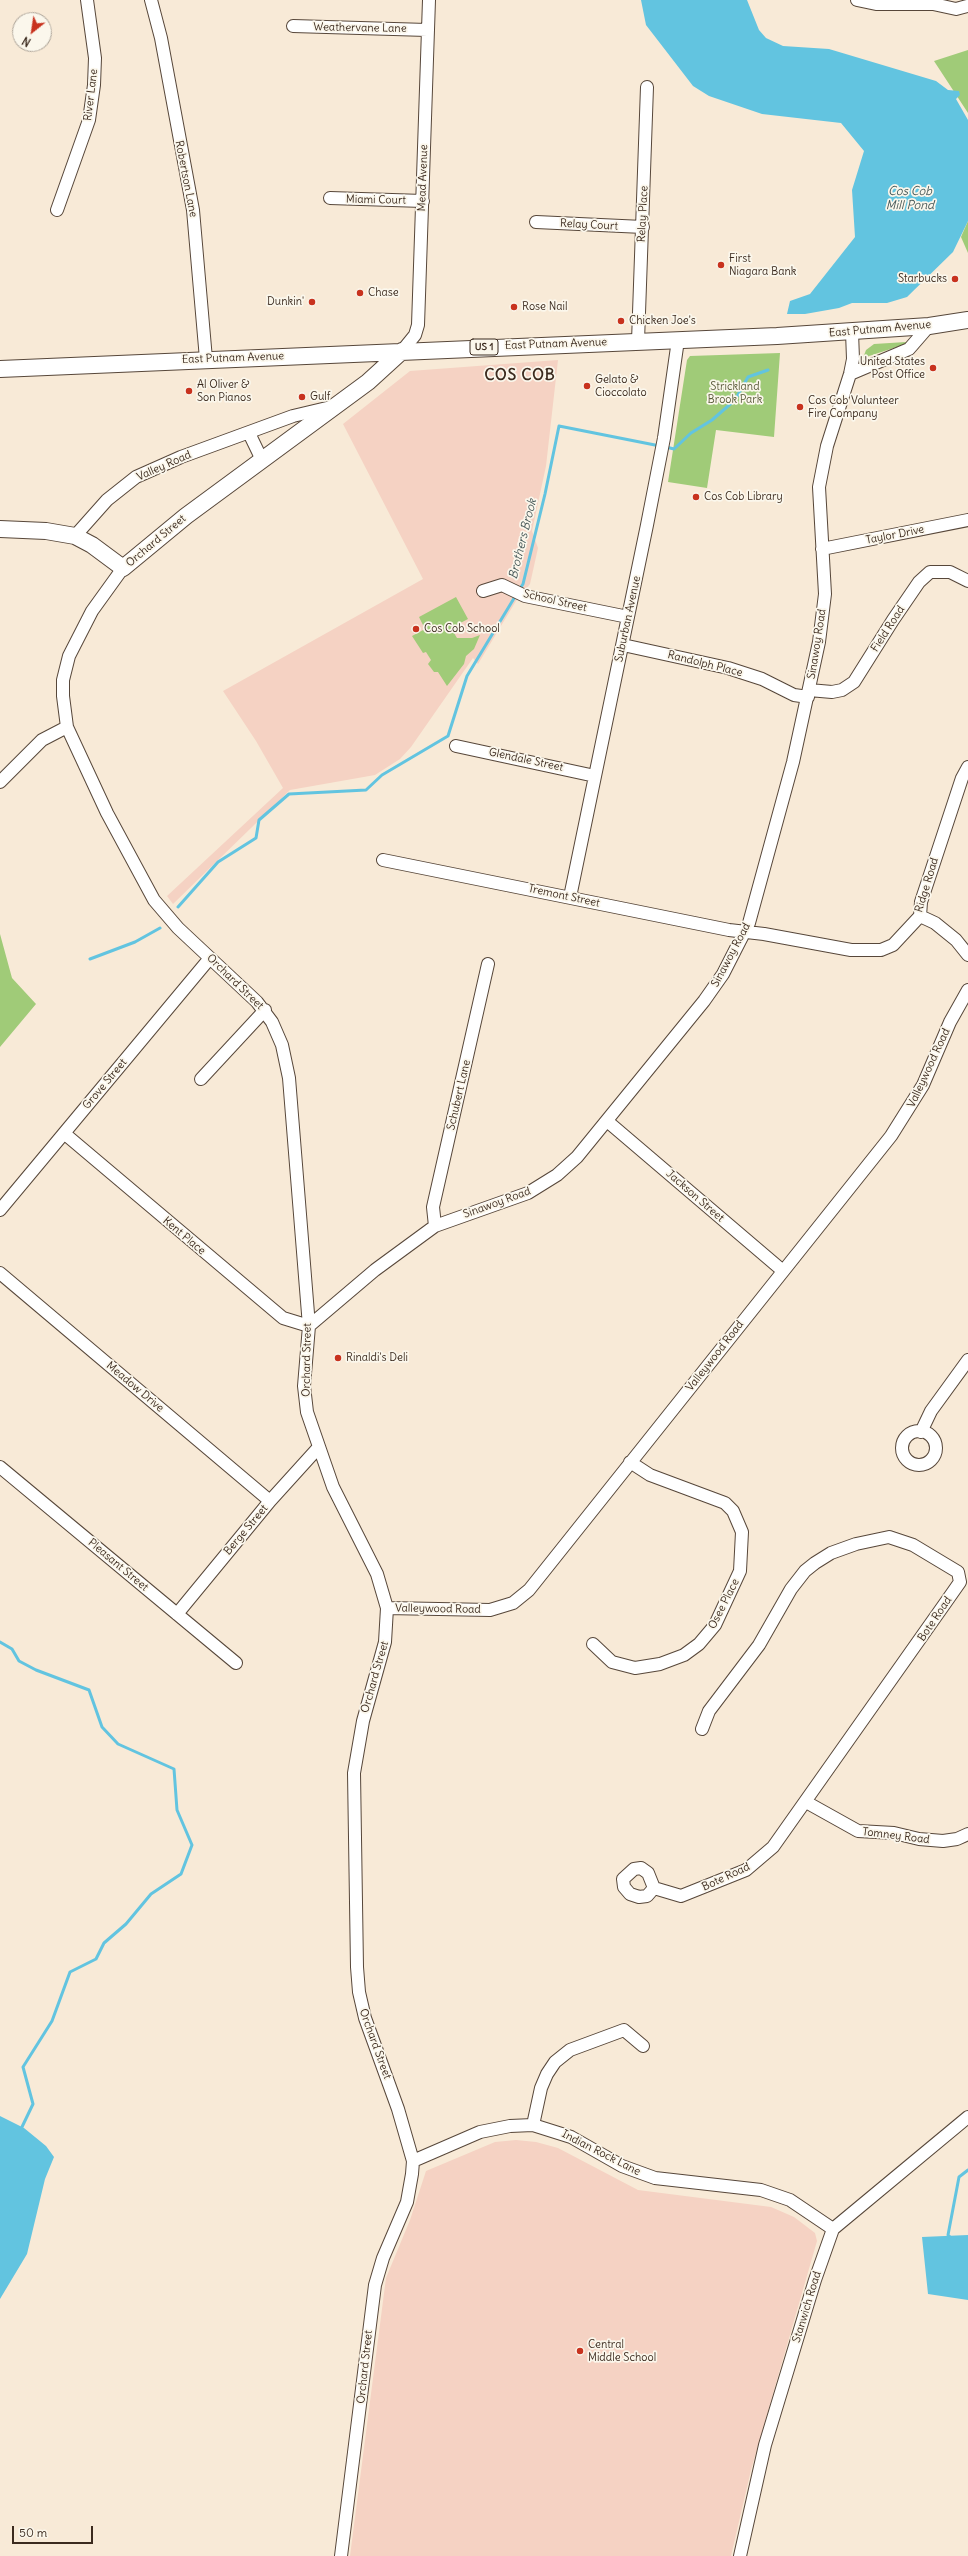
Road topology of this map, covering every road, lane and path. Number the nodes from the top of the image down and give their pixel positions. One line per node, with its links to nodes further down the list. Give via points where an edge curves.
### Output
1 (87, 0): 12 (street, River Lane, via 95,58 94,85 89,120)
2 (151, 0): 21 (street, Robertson Lane, via 161,38 193,210)
3 (429, 0): 8 (street, Mead Avenue)
4 (857, 0): 5 (street, via 876,4)
5 (935, 2): 6 (street, via 956,9)
6 (965, 4)
7 (293, 26): 8 (street, Weathervane Lane)
8 (427, 30): 11 (street, Mead Avenue)
9 (647, 87): 14 (street, Relay Place)
10 (330, 198): 11 (street, Miami Court)
11 (423, 201): 20 (street, Mead Avenue, via 418,325 415,335)
12 (57, 210)
13 (536, 222): 14 (street, Relay Court)
14 (642, 227): 19 (street, Relay Place)
15 (968, 320): 16 (main road, East Putnam Avenue / US 1)
16 (929, 326): 17 (main road, East Putnam Avenue / US 1); 23 (street, via 909,349)
17 (852, 332): 18 (main road, East Putnam Avenue / US 1); 23 (street, Sinawoy Road, via 853,359)
18 (678, 340): 19 (main road, East Putnam Avenue / US 1); 34 (street, Suburban Avenue, via 664,438)
19 (638, 341): 20 (main road, East Putnam Avenue / US 1)
20 (402, 351): 21 (main road, East Putnam Avenue / US 1); 24 (main road, Orchard Street, via 368,382)
21 (206, 359): 22 (main road, East Putnam Avenue / US 1)
22 (0, 368)
23 (850, 374): 30 (street, Sinawoy Road, via 820,474 818,497)
24 (336, 405): 25 (street, Valley Road, via 293,416); 26 (main road, Orchard Street)
25 (248, 433): 26 (street); 29 (street, Valley Road, via 181,457 136,477 107,500)
26 (262, 460): 31 (main road, Orchard Street, via 176,524)
27 (968, 520): 30 (street, Taylor Drive)
28 (0, 529): 29 (main road, via 46,531)
29 (75, 536): 31 (main road)
30 (822, 549): 36 (street, Sinawoy Road, via 824,606)
31 (123, 568): 37 (street, Orchard Street, via 89,616 69,656 63,680)
32 (968, 581): 36 (street, Field Road, via 950,572 930,572 919,582 854,682 842,690)
33 (482, 591): 34 (street, School Street, via 502,586 525,596)
34 (628, 617): 35 (street, Suburban Avenue)
35 (623, 645): 36 (street, Randolph Place, via 728,668 794,695); 40 (street, Suburban Avenue)
36 (809, 693): 45 (street, Sinawoy Road, via 759,891)
37 (67, 727): 41 (street, via 42,740); 47 (street, Orchard Street, via 87,774 148,892 169,919)
38 (456, 746): 40 (street, Glendale Street)
39 (968, 767): 44 (street, Ridge Road, via 921,902)
40 (595, 776): 43 (street, Suburban Avenue)
41 (0, 782)
42 (383, 860): 43 (street, Tremont Street)
43 (570, 897): 45 (street, Tremont Street)
44 (920, 916): 45 (street, Ridge Road, via 893,945 872,950 851,950); 46 (street, via 935,923 956,940)
45 (745, 932): 52 (street, Sinawoy Road, via 714,987)
46 (968, 955)
47 (210, 958): 50 (street, Orchard Street); 53 (street, Grove Street)
48 (488, 964): 55 (street, Schubert Lane, via 433,1207)
49 (968, 990): 56 (street, Valleywood Road, via 909,1110 879,1152)
50 (265, 1010): 51 (street); 58 (street, Orchard Street, via 279,1035 287,1067)
51 (201, 1079)
52 (607, 1121): 55 (street, Sinawoy Road, via 574,1160 539,1187 517,1198); 56 (street, Jackson Street)
53 (65, 1134): 54 (street, Grove Street); 58 (street, Kent Place, via 283,1318)
54 (0, 1210)
55 (435, 1226): 58 (street, Sinawoy Road, via 375,1270)
56 (783, 1271): 62 (street, Valleywood Road)
57 (0, 1273): 64 (street, Meadow Drive)
58 (309, 1326): 61 (street, Orchard Street, via 305,1398)
59 (968, 1360): 60 (street, via 931,1411)
60 (921, 1432)
61 (318, 1448): 64 (street, Berge Street); 65 (street, Orchard Street, via 338,1498 377,1574)
62 (630, 1462): 65 (street, Valleywood Road, via 539,1579 520,1599 498,1608 479,1610 401,1606); 67 (street, Osee Place, via 650,1475 725,1503 733,1511 742,1532 740,1571 715,1624 699,1644 684,1655 660,1664 634,1668 612,1662)
63 (0, 1467): 66 (street, Pleasant Street)
64 (270, 1501): 66 (street, Berge Street)
65 (387, 1608): 76 (street, Orchard Street, via 386,1642 363,1721 354,1773 357,1967 365,2018 398,2109)
66 (176, 1614): 68 (street, Pleasant Street)
67 (593, 1644)
68 (236, 1662)
69 (702, 1729): 70 (street, Bote Road, via 709,1711 759,1645 791,1589 805,1571 831,1553 856,1544 889,1537 913,1546 958,1572 960,1582)
70 (806, 1802): 71 (street, Tomney Road, via 858,1831 894,1833 943,1841 958,1839); 72 (street, Bote Road, via 773,1847 746,1870 681,1896)
71 (968, 1834)
72 (654, 1888)
73 (643, 2046): 75 (street, via 624,2030 570,2050 555,2062 541,2088)
74 (968, 2117): 77 (street, Stanwich Road)
75 (533, 2125): 76 (street, Indian Rock Lane, via 510,2126 480,2132); 77 (street, Indian Rock Lane, via 571,2137 622,2166 655,2178 761,2190 790,2200)
76 (412, 2161): 78 (street, Orchard Street, via 407,2202 383,2258 375,2285)
77 (834, 2229): 79 (street, Stanwich Road, via 815,2280 765,2445)
78 (341, 2556)
79 (740, 2556)

